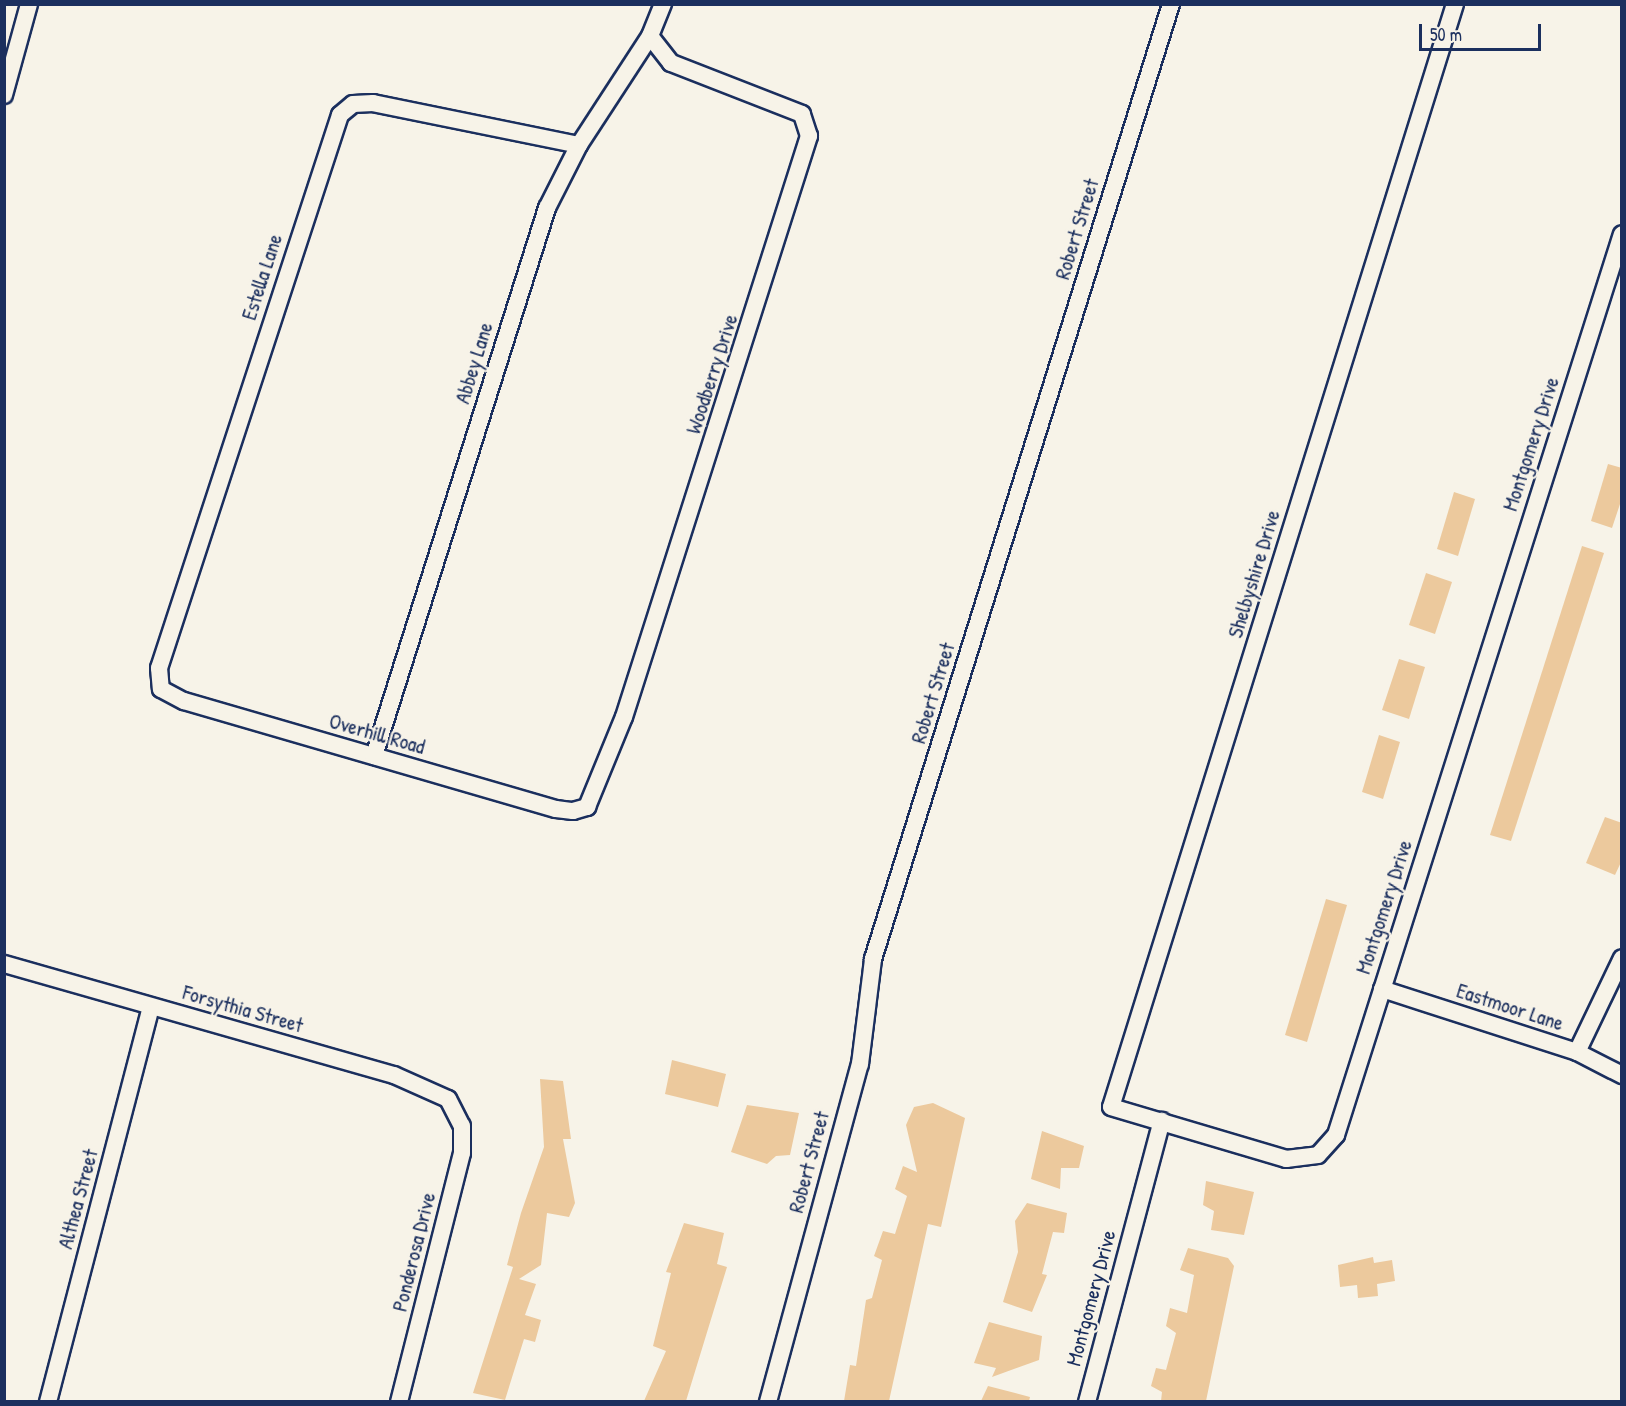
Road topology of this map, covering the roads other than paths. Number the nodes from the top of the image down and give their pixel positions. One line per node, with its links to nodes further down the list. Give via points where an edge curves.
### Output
1 (29, 4): 6 (street)
2 (663, 4): 5 (street, Abbey Lane)
3 (1171, 4): 22 (street, Robert Street, via 873,959 860,1064)
4 (1455, 4): 19 (street, Shelbyshire Drive, via 1111,1107)
5 (650, 36): 7 (street, Abbey Lane); 11 (street, Woodberry Drive, via 671,63 802,114 809,136 624,717 597,792)
6 (4, 95)
7 (579, 145): 9 (street, Estella Lane, via 373,103 353,104 340,115 159,668); 10 (street, Abbey Lane, via 559,181 531,254)
8 (1622, 234): 14 (street, Montgomery Drive)
9 (160, 689): 10 (street, Overhill Road, via 184,701)
10 (374, 756): 11 (street, Overhill Road, via 556,809)
11 (583, 810)
12 (1622, 958): 16 (street)
13 (4, 964): 15 (street, Forsythia Street)
14 (1382, 989): 16 (street, Eastmoor Lane); 19 (street, Montgomery Drive, via 1336,1135 1318,1155 1286,1159)
15 (151, 1007): 18 (street, Forsythia Street, via 425,1085 448,1099); 20 (street, Althea Street)
16 (1577, 1052): 17 (street, Eastmoor Lane)
17 (1622, 1075)
18 (458, 1114): 21 (street, Ponderosa Drive, via 463,1140 460,1162)
19 (1162, 1121): 23 (street, Montgomery Drive)
20 (48, 1401)
21 (399, 1401)
22 (768, 1401)
23 (1087, 1401)

